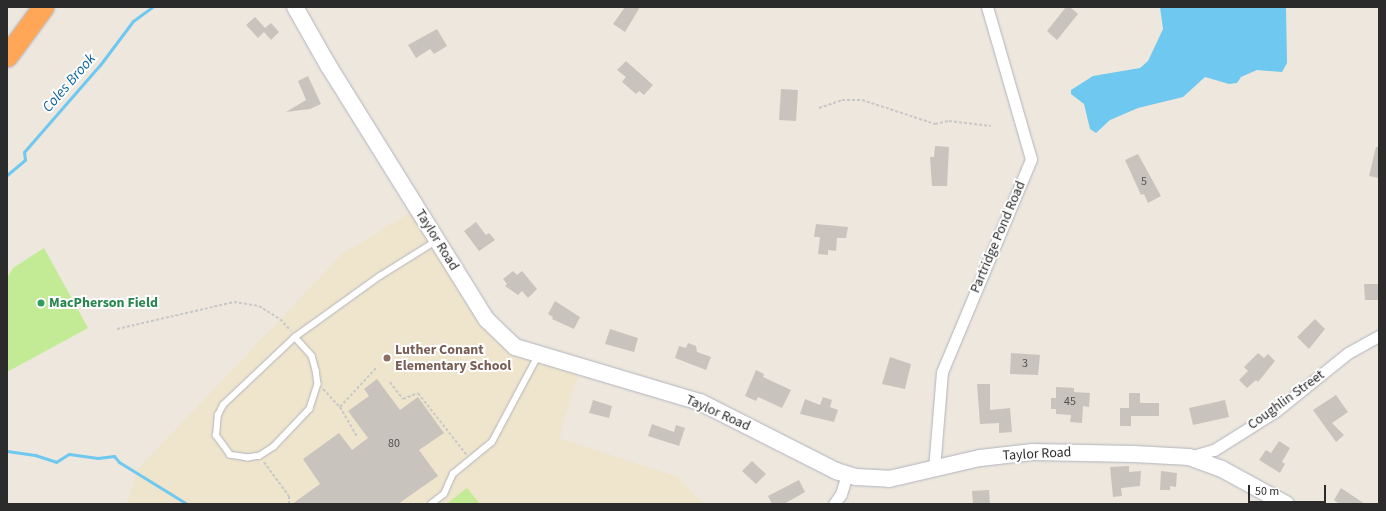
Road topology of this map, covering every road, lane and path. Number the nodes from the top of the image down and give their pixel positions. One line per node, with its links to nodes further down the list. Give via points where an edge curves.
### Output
1 (43, 7): 4 (highway)
2 (295, 7): 7 (street, Taylor Road)
3 (987, 7): 20 (street, Partridge Pond Road, via 1031,158 942,372)
4 (7, 56)
5 (819, 108): 6 (path, via 842,100 862,100 935,124 949,121)
6 (990, 126)
7 (436, 241): 10 (lane, via 380,276); 11 (street, Taylor Road, via 495,330 515,347)
8 (117, 329): 10 (path, via 234,302 259,306 280,319)
9 (1379, 336): 18 (street, Coughlin Street, via 1348,353 1276,411 1214,450)
10 (295, 337): 14 (lane, via 312,356); 17 (lane, via 223,405 218,415 216,436 230,455 248,458)
11 (539, 356): 19 (lane, via 492,442); 21 (street, Taylor Road, via 700,402)
12 (377, 367): 15 (path)
13 (390, 382): 19 (path, via 404,399 418,393)
14 (318, 384): 15 (path); 17 (lane, via 310,409 274,447)
15 (340, 407): 16 (path)
16 (357, 436)
17 (260, 456): 22 (path, via 289,496)
18 (1189, 457): 20 (street, Taylor Road, via 1098,452 1033,452 980,458); 25 (street, Taylor Road, via 1222,468)
19 (470, 460): 23 (lane, via 453,474 444,494)
20 (934, 469): 21 (street, Taylor Road, via 889,478)
21 (847, 474): 24 (street, via 841,494)
22 (289, 504)
23 (431, 504)
24 (834, 504)
25 (1286, 504)

